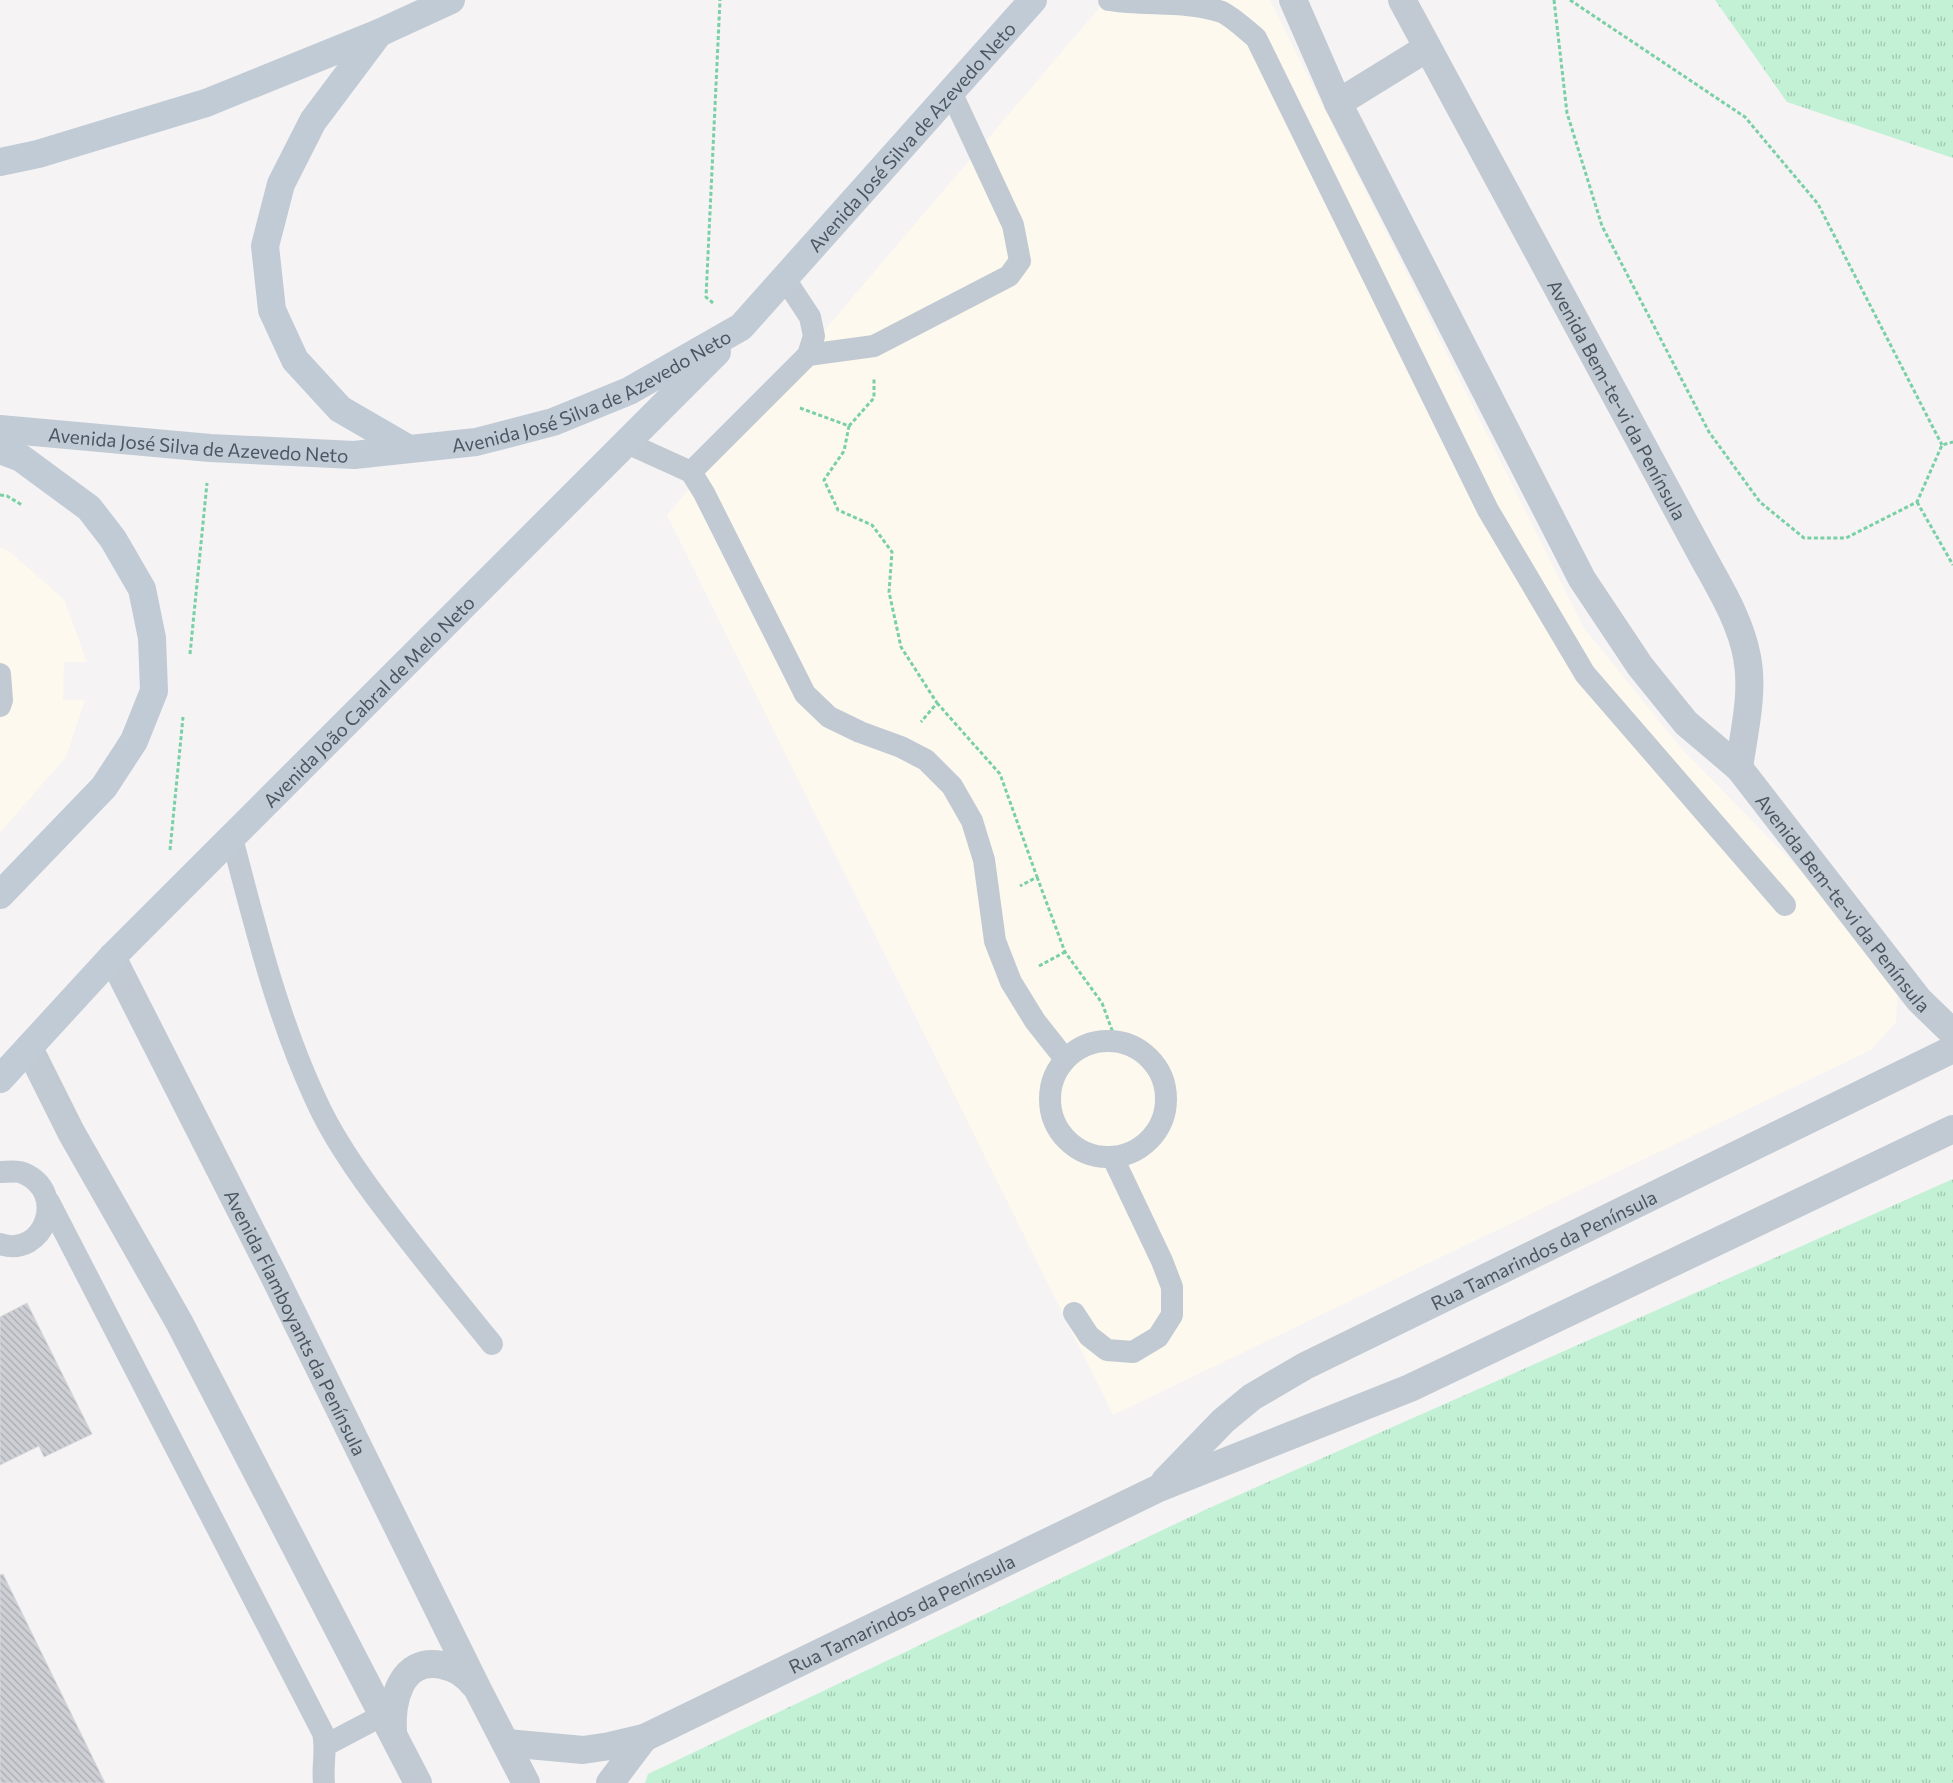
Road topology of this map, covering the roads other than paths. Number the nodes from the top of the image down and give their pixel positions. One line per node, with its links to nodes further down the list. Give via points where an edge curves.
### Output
1 (451, 0): 6 (street)
2 (1033, 0): 8 (street, Avenida José Silva de Azevedo Neto)
3 (1109, 0): 24 (lane, via 1187,3 1222,13 1256,38 1488,510 1585,674)
4 (1293, 0): 9 (street, Avenida Bem-te-vi da Península)
5 (1402, 0): 7 (street, Avenida Bem-te-vi da Península)
6 (379, 33): 10 (street, via 206,103 38,154); 16 (street, via 313,121 281,184 265,246 272,310 295,360 340,409)
7 (1427, 48): 9 (street); 21 (street, Avenida Bem-te-vi da Península, via 1740,630 1748,658 1749,693)
8 (951, 92): 11 (street, Avenida José Silva de Azevedo Neto); 13 (lane, via 1013,225 1020,261 1009,276 874,346)
9 (1338, 103): 21 (street, Avenida Bem-te-vi da Península, via 1582,579 1640,666 1686,722)
10 (0, 162)
11 (785, 279): 12 (street, Avenida José Silva de Azevedo Neto); 13 (lane, via 810,317 814,336)
12 (741, 328): 15 (street, Avenida João Cabral de Melo Neto); 16 (street, Avenida José Silva de Azevedo Neto, via 629,390 553,422 476,442)
13 (808, 355): 18 (lane)
14 (0, 429): 16 (street, Avenida José Silva de Azevedo Neto, via 210,448 325,454 354,455)
15 (627, 443): 18 (lane); 22 (street, Avenida João Cabral de Melo Neto)
16 (409, 449)
17 (0, 450): 23 (street, via 21,458 89,508 113,539 142,589 152,638 154,691 134,741 104,787)
18 (691, 472): 29 (lane, via 805,694 829,717 926,760 952,786 972,820 984,860 995,941 1011,982 1035,1021)
19 (0, 674): 20 (lane)
20 (0, 706)
21 (1739, 768): 26 (street, Avenida Bem-te-vi da Península, via 1919,1000)
22 (232, 838): 25 (street, Avenida João Cabral de Melo Neto); 37 (lane, via 288,1033 315,1100 355,1170)
23 (0, 895)
24 (1785, 905)
25 (112, 956): 27 (street, Avenida João Cabral de Melo Neto); 39 (street, Avenida Flamboyants da Península)
26 (1953, 1033)
27 (30, 1048): 30 (street, Avenida João Cabral de Melo Neto); 40 (street, Avenida Flamboyants da Península, via 71,1132 179,1322)
28 (1953, 1049): 38 (street, Rua Tamarindos da Península, via 1305,1366 1252,1397 1223,1421)
29 (1065, 1059): 32 (lane, via 1051,1083 1050,1111 1063,1137 1085,1153); 32 (lane, via 1088,1043 1116,1041 1142,1052 1160,1073 1166,1100 1158,1128 1140,1148)
30 (0, 1079)
31 (1953, 1129): 38 (street, Rua Tamarindos da Península, via 1410,1388)
32 (1113, 1158): 36 (lane, via 1172,1287 1172,1315 1158,1338 1133,1352 1107,1350 1089,1336)
33 (0, 1172): 34 (lane, via 22,1172 39,1183)
34 (49, 1202): 35 (lane, via 47,1220 37,1236 21,1245); 43 (lane, via 308,1704)
35 (0, 1244)
36 (1074, 1313)
37 (492, 1344)
38 (1159, 1488): 41 (street, Rua Tamarindos da Península)
39 (478, 1690): 40 (street, Avenida Flamboyants da Península, via 467,1676 453,1667 422,1665 402,1680); 42 (street, Avenida Flamboyants da Península)
40 (388, 1724): 43 (lane); 45 (street, Avenida Flamboyants da Península)
41 (644, 1738): 42 (street, Rua Tamarindos da Península, via 583,1750); 47 (street, Rua Tamarindos da Península)
42 (506, 1743): 46 (street, Avenida Flamboyants da Península)
43 (326, 1745): 44 (lane)
44 (324, 1783)
45 (418, 1783)
46 (526, 1783)
47 (610, 1783)

